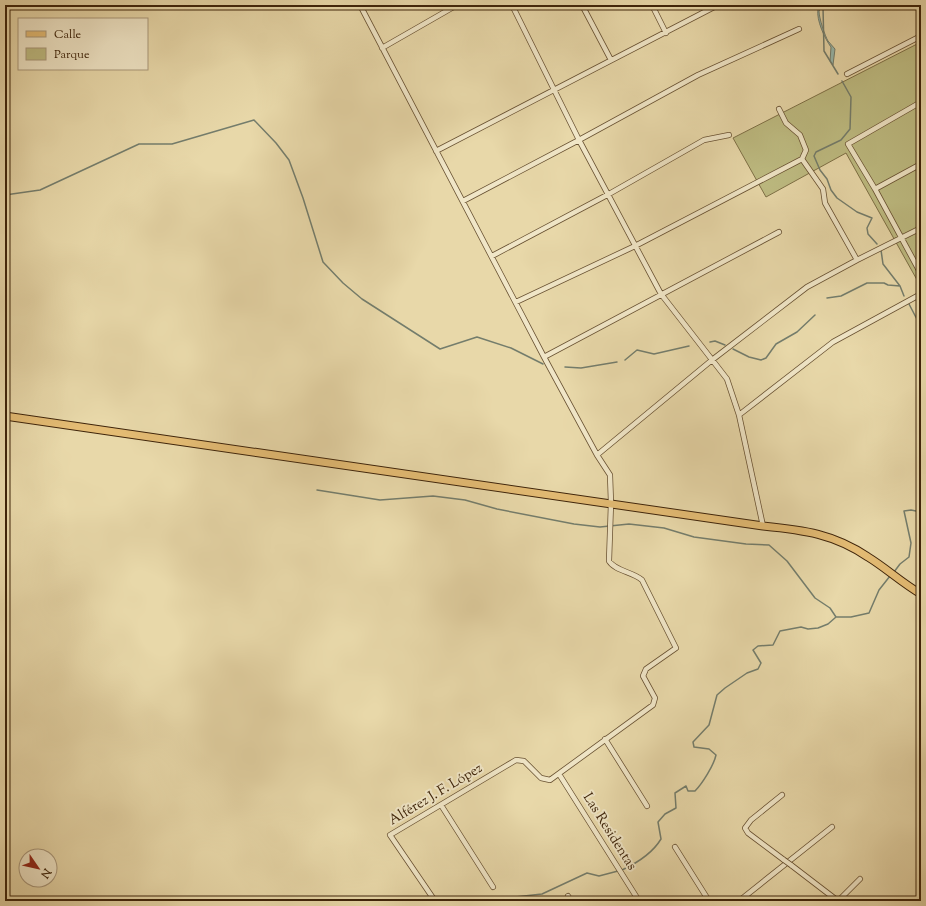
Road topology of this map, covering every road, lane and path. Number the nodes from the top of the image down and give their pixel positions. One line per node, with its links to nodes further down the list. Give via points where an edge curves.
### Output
1 (360, 5): 10 (street)
2 (457, 5): 10 (street)
3 (512, 5): 13 (street)
4 (582, 5): 11 (street)
5 (652, 5): 8 (street)
6 (718, 5): 8 (street)
7 (799, 30): 17 (street, via 698,75)
8 (666, 33): 11 (street)
9 (921, 36): 12 (street)
10 (382, 48): 18 (street)
11 (611, 60): 13 (street)
12 (847, 74)
13 (554, 90): 17 (street); 18 (street)
14 (921, 102): 21 (street, via 848,144)
15 (779, 109): 19 (street, via 786,123 801,137 806,150)
16 (729, 135): 22 (street, via 704,140)
17 (579, 140): 22 (street); 23 (street)
18 (436, 151): 23 (street)
19 (802, 159): 27 (street); 29 (street, via 823,189 825,203)
20 (921, 164): 21 (street)
21 (875, 189): 26 (street)
22 (609, 194): 27 (street); 28 (street)
23 (463, 201): 28 (street)
24 (921, 228): 26 (street)
25 (779, 232): 31 (street)
26 (901, 239): 29 (street); 30 (street)
27 (635, 246): 31 (street); 33 (street)
28 (492, 256): 33 (street)
29 (857, 260): 35 (street, via 807,287)
30 (921, 274)
31 (662, 294): 34 (street); 35 (street)
32 (921, 294): 36 (street, via 833,342)
33 (516, 302): 34 (street)
34 (544, 357): 38 (street)
35 (712, 360): 36 (street, via 727,379); 38 (street)
36 (739, 415): 40 (street)
37 (5, 416): 39 (main road)
38 (597, 455): 39 (street, via 610,475)
39 (611, 503): 40 (main road); 42 (street, via 609,561 611,565 642,580 676,648 646,669 643,676 655,698 653,705)
40 (763, 526): 41 (main road, via 799,529 831,537 853,547)
41 (921, 594)
42 (605, 739): 43 (street); 46 (street)
43 (559, 774): 45 (street, Alférez J. F. López, via 545,780 524,761 516,760); 54 (street, Las Residentas)
44 (782, 795): 57 (street, bridge, via 745,828 748,833)
45 (441, 805): 50 (street); 52 (street, Alférez J. F. López, via 390,835)
46 (647, 806)
47 (832, 827): 56 (street)
48 (675, 847): 55 (street)
49 (860, 879): 57 (street)
50 (493, 887)
51 (568, 896): 53 (street)
52 (435, 901)
53 (571, 901)
54 (639, 901)
55 (709, 901)
56 (739, 901)
57 (838, 901)

